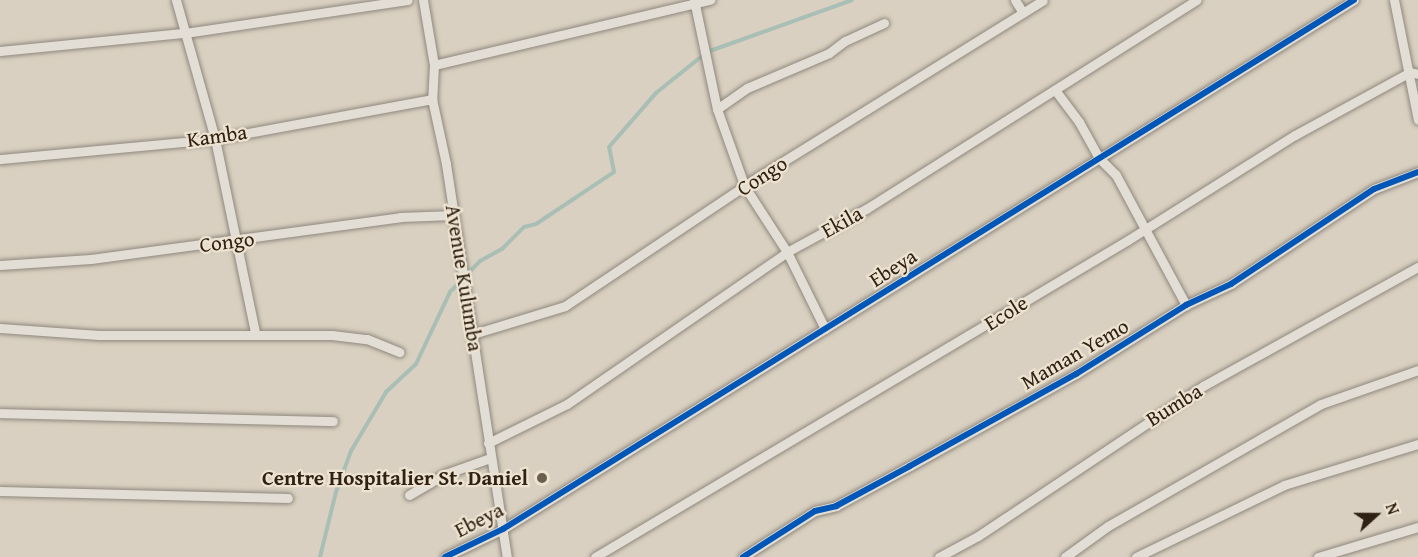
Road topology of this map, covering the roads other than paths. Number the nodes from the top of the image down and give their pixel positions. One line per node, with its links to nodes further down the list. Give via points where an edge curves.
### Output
1 (176, 0): 13 (street)
2 (408, 0): 13 (street)
3 (423, 0): 15 (street, Avenue Kulumba)
4 (710, 0): 10 (street)
5 (1015, 0): 11 (street)
6 (1043, 0): 11 (street, Congo)
7 (1196, 0): 17 (street, Ekila)
8 (1354, 0): 22 (street, Ebeya)
9 (1394, 0): 16 (street)
10 (694, 2): 15 (street); 19 (street)
11 (1023, 13): 25 (street, Congo)
12 (884, 23): 19 (street, via 845,41 830,53 747,88)
13 (184, 33): 14 (street); 21 (street)
14 (0, 51)
15 (434, 65): 18 (street, Avenue Kulumba)
16 (1414, 73): 20 (street); 27 (street, Ecole, via 1295,135)
17 (1055, 90): 22 (street); 29 (street, Ekila, via 866,209)
18 (432, 99): 21 (street, Kamba); 26 (street, Avenue Kulumba)
19 (717, 109): 25 (street)
20 (1418, 120)
21 (215, 139): 23 (street, Kamba); 28 (street)
22 (1099, 158): 27 (street, via 1116,175); 34 (street, Ebeya)
23 (0, 159)
24 (1418, 172): 32 (street, Maman Yemo, via 1374,189 1231,284)
25 (745, 187): 29 (street); 36 (street, Congo, via 565,306)
26 (454, 215): 28 (street, Congo, via 400,218); 36 (street, Avenue Kulumba)
27 (1145, 230): 32 (street); 51 (street, Ecole)
28 (239, 241): 30 (street, Congo); 35 (street)
29 (787, 252): 34 (street); 41 (street, Ekila, via 567,404)
30 (0, 265)
31 (1418, 267): 53 (street, Bumba, via 1203,386 978,536)
32 (1186, 305): 52 (street, Maman Yemo, via 1076,374 836,506 815,511)
33 (0, 328): 35 (street, via 99,335)
34 (825, 329): 48 (street, Ebeya)
35 (255, 333): 37 (street, via 367,339)
36 (473, 334): 41 (street, Avenue Kulumba)
37 (399, 352)
38 (1418, 370): 54 (street, via 1321,404 1108,526)
39 (0, 413): 40 (street)
40 (333, 421)
41 (488, 443): 43 (street, Avenue Kulumba)
42 (1418, 444): 55 (street, via 1284,485)
43 (490, 458): 45 (street, via 445,474); 48 (street, Avenue Kulumba)
44 (0, 491): 46 (street)
45 (409, 495)
46 (288, 498)
47 (1418, 527): 56 (street)
48 (503, 529): 49 (street, Ebeya); 50 (street, Avenue Kulumba)
49 (445, 557)
50 (507, 557)
51 (595, 557)
52 (743, 557)
53 (939, 557)
54 (1065, 557)
55 (1136, 557)
56 (1318, 557)

